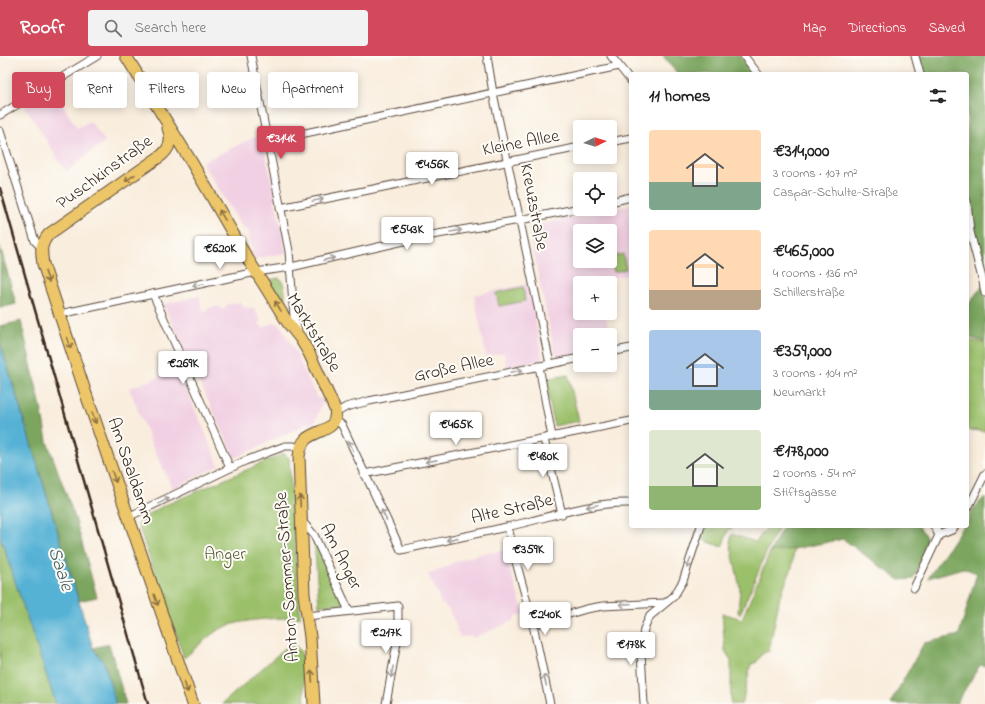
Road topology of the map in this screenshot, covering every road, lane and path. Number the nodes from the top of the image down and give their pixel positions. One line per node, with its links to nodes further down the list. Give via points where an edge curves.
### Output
1 (96, 56): 13 (street)
2 (126, 56): 14 (main road)
3 (251, 56): 17 (street)
4 (487, 56): 12 (street, Kreuzstraße)
5 (611, 56): 8 (street)
6 (744, 56): 9 (street)
7 (915, 56): 10 (street)
8 (619, 66): 11 (street); 12 (street)
9 (757, 72)
10 (919, 72)
11 (629, 78)
12 (493, 93): 17 (street); 21 (street, Kreuzstraße)
13 (0, 115)
14 (164, 118): 20 (main road, Puschkinstraße, via 171,142); 22 (main road, Marktstraße)
15 (0, 132): 29 (street, via 35,240)
16 (629, 138): 18 (street)
17 (268, 140): 25 (street)
18 (617, 141)
19 (573, 148): 21 (street, Kleine Allee)
20 (162, 156): 22 (main road, via 172,152 181,153); 29 (main road, Puschkinstraße, one-way to 29, via 50,234)
21 (509, 161): 25 (street, Kleine Allee, one-way to 21); 27 (street, Kreuzstraße)
22 (192, 163): 31 (main road, Marktstraße, one-way to 22)
23 (629, 197): 24 (street)
24 (617, 200)
25 (280, 208): 30 (street)
26 (573, 209): 27 (street)
27 (520, 220): 30 (street, one-way to 27, via 426,236); 39 (street, Kreuzstraße)
28 (969, 222): 32 (street)
29 (41, 248): 34 (main road, Am Saaldamm, one-way to 34, via 43,264)
30 (291, 267): 31 (street); 35 (street, via 294,317)
31 (256, 272): 33 (street, one-way to 33); 35 (main road, Marktstraße, one-way to 31)
32 (985, 293)
33 (153, 294): 34 (street); 46 (street)
34 (60, 314): 52 (main road, Am Saaldamm, one-way to 52)
35 (300, 338): 41 (main road, Marktstraße, via 334,404)
36 (629, 348): 37 (street)
37 (617, 351)
38 (573, 359): 39 (street, Große Allee)
39 (550, 364): 40 (street, Große Allee)
40 (538, 366): 41 (street, Große Allee, one-way to 40, via 346,407 369,401); 43 (street)
41 (336, 416): 45 (main road, via 328,428 305,440); 47 (street, Marktstraße, one-way to 41)
42 (629, 421): 43 (street)
43 (552, 437): 44 (street)
44 (544, 439): 47 (street, one-way to 47); 51 (street)
45 (300, 448): 46 (street, via 285,446); 53 (main road, Anton-Sommer-Straße, one-way to 45, via 298,468)
46 (230, 468): 52 (street, one-way to 46)
47 (364, 474): 59 (street, Marktstraße, one-way to 47)
48 (985, 474): 50 (street)
49 (629, 503): 51 (street, Alte Straße, one-way to 51, via 603,504)
50 (969, 506)
51 (562, 514): 54 (street, Alte Straße)
52 (128, 517): 65 (main road, Am Saaldamm, one-way to 65)
53 (301, 520): 62 (street, Am Anger, via 314,535); 63 (main road, Anton-Sommer-Straße, via 304,594)
54 (508, 527): 59 (street, Alte Straße, one-way to 59); 64 (street)
55 (700, 528): 61 (street, one-way to 61, via 683,581 674,596)
56 (935, 528): 58 (street)
57 (954, 528): 58 (street)
58 (939, 536): 60 (street)
59 (401, 550)
60 (914, 588)
61 (664, 603): 64 (street, one-way to 64, via 603,606); 69 (street, via 650,616 644,630 640,653)
62 (349, 610): 63 (street); 67 (street, one-way to 67, via 398,606 398,637)
63 (308, 616): 66 (main road, Anton-Sommer-Straße, one-way to 63)
64 (532, 622): 68 (street, one-way to 64)
65 (193, 704)
66 (314, 704)
67 (386, 704)
68 (550, 704)
69 (644, 704)

